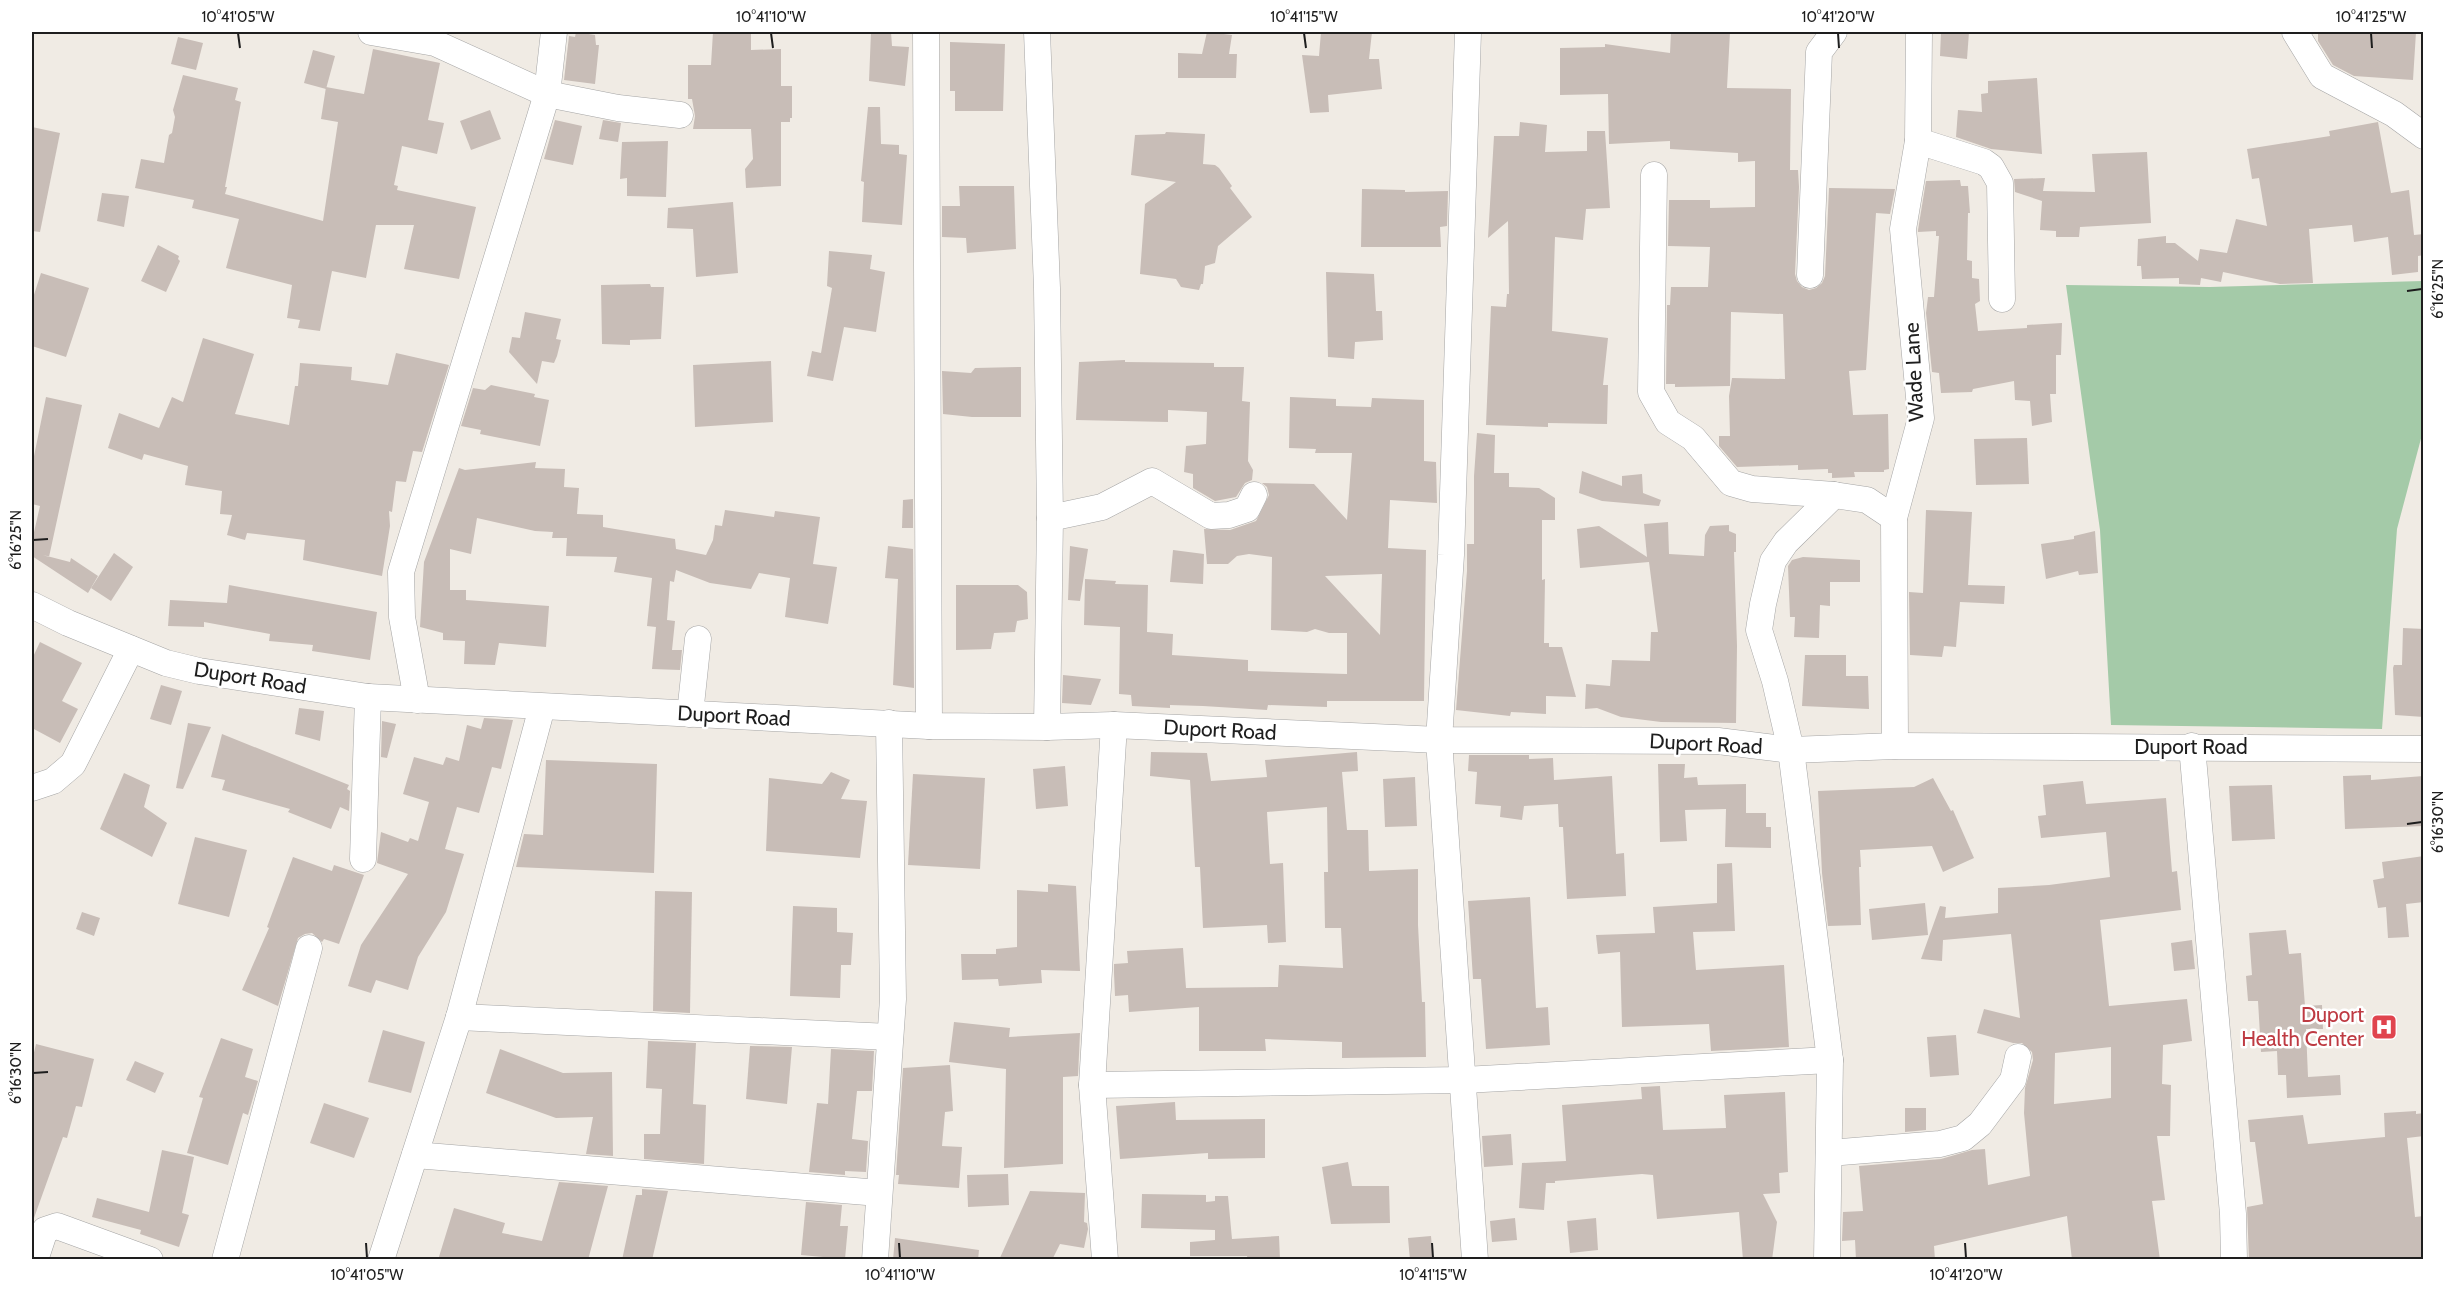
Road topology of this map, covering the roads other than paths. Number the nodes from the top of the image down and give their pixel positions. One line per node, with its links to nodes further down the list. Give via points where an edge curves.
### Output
1 (371, 32): 9 (street, via 435,43)
2 (554, 32): 9 (street)
3 (926, 32): 29 (street)
4 (1037, 32): 18 (street, via 1047,288)
5 (1468, 32): 31 (street, via 1451,555)
6 (1834, 32): 14 (street, via 1819,51)
7 (1919, 32): 12 (street, Wade Lane)
8 (2295, 32): 11 (street, via 2322,76 2394,114)
9 (547, 94): 10 (street, via 618,108); 24 (street, via 401,572 402,617)
10 (680, 114)
11 (2424, 136)
12 (1918, 141): 15 (street, via 1984,162 2000,183); 19 (street, Wade Lane, via 1903,230 1921,418)
13 (1654, 175): 17 (street, via 1651,392 1659,408 1668,422 1693,438 1731,483 1752,489)
14 (1810, 275)
15 (2002, 299)
16 (1254, 495): 18 (street, via 1247,509 1211,516 1155,472 1102,507)
17 (1834, 495): 19 (street, via 1867,500); 35 (street, via 1786,542 1773,561 1762,604 1760,630)
18 (1050, 518): 30 (street)
19 (1894, 518): 32 (street, Wade Lane)
20 (32, 605): 22 (street, Duport Road)
21 (698, 639): 26 (street)
22 (131, 649): 23 (street, Duport Road, via 199,671); 36 (street, via 72,764 53,781)
23 (368, 697): 24 (street, Duport Road); 37 (street)
24 (417, 700): 25 (street, Duport Road)
25 (542, 707): 26 (street, Duport Road); 39 (street)
26 (690, 714): 27 (street, Duport Road)
27 (889, 723): 29 (street, Duport Road); 40 (street, via 893,999)
28 (1114, 725): 30 (street, Duport Road); 31 (street, Duport Road); 44 (street)
29 (929, 726): 30 (street, Duport Road)
30 (1047, 727)
31 (1439, 740): 35 (street, Duport Road, via 1718,741); 43 (street)
32 (1895, 746): 33 (street, Duport Road); 35 (street, Duport Road)
33 (2192, 746): 34 (street, Duport Road); 56 (street)
34 (2424, 749)
35 (1791, 750): 42 (street)
36 (32, 788)
37 (363, 859)
38 (309, 948): 50 (street)
39 (459, 1017): 40 (street); 46 (street)
40 (890, 1037): 47 (street)
41 (2019, 1057): 45 (street, via 2013,1080 1980,1124 1963,1138 1940,1144)
42 (1830, 1060): 43 (street); 45 (street)
43 (1464, 1080): 44 (street); 54 (street)
44 (1092, 1084): 53 (street)
45 (1829, 1153): 55 (street)
46 (415, 1155): 47 (street); 51 (street)
47 (879, 1193): 52 (street)
48 (35, 1260): 49 (street, via 45,1230 57,1226)
49 (150, 1260)
50 (225, 1260)
51 (381, 1260)
52 (875, 1260)
53 (1105, 1260)
54 (1475, 1260)
55 (1827, 1260)
56 (2234, 1260)

